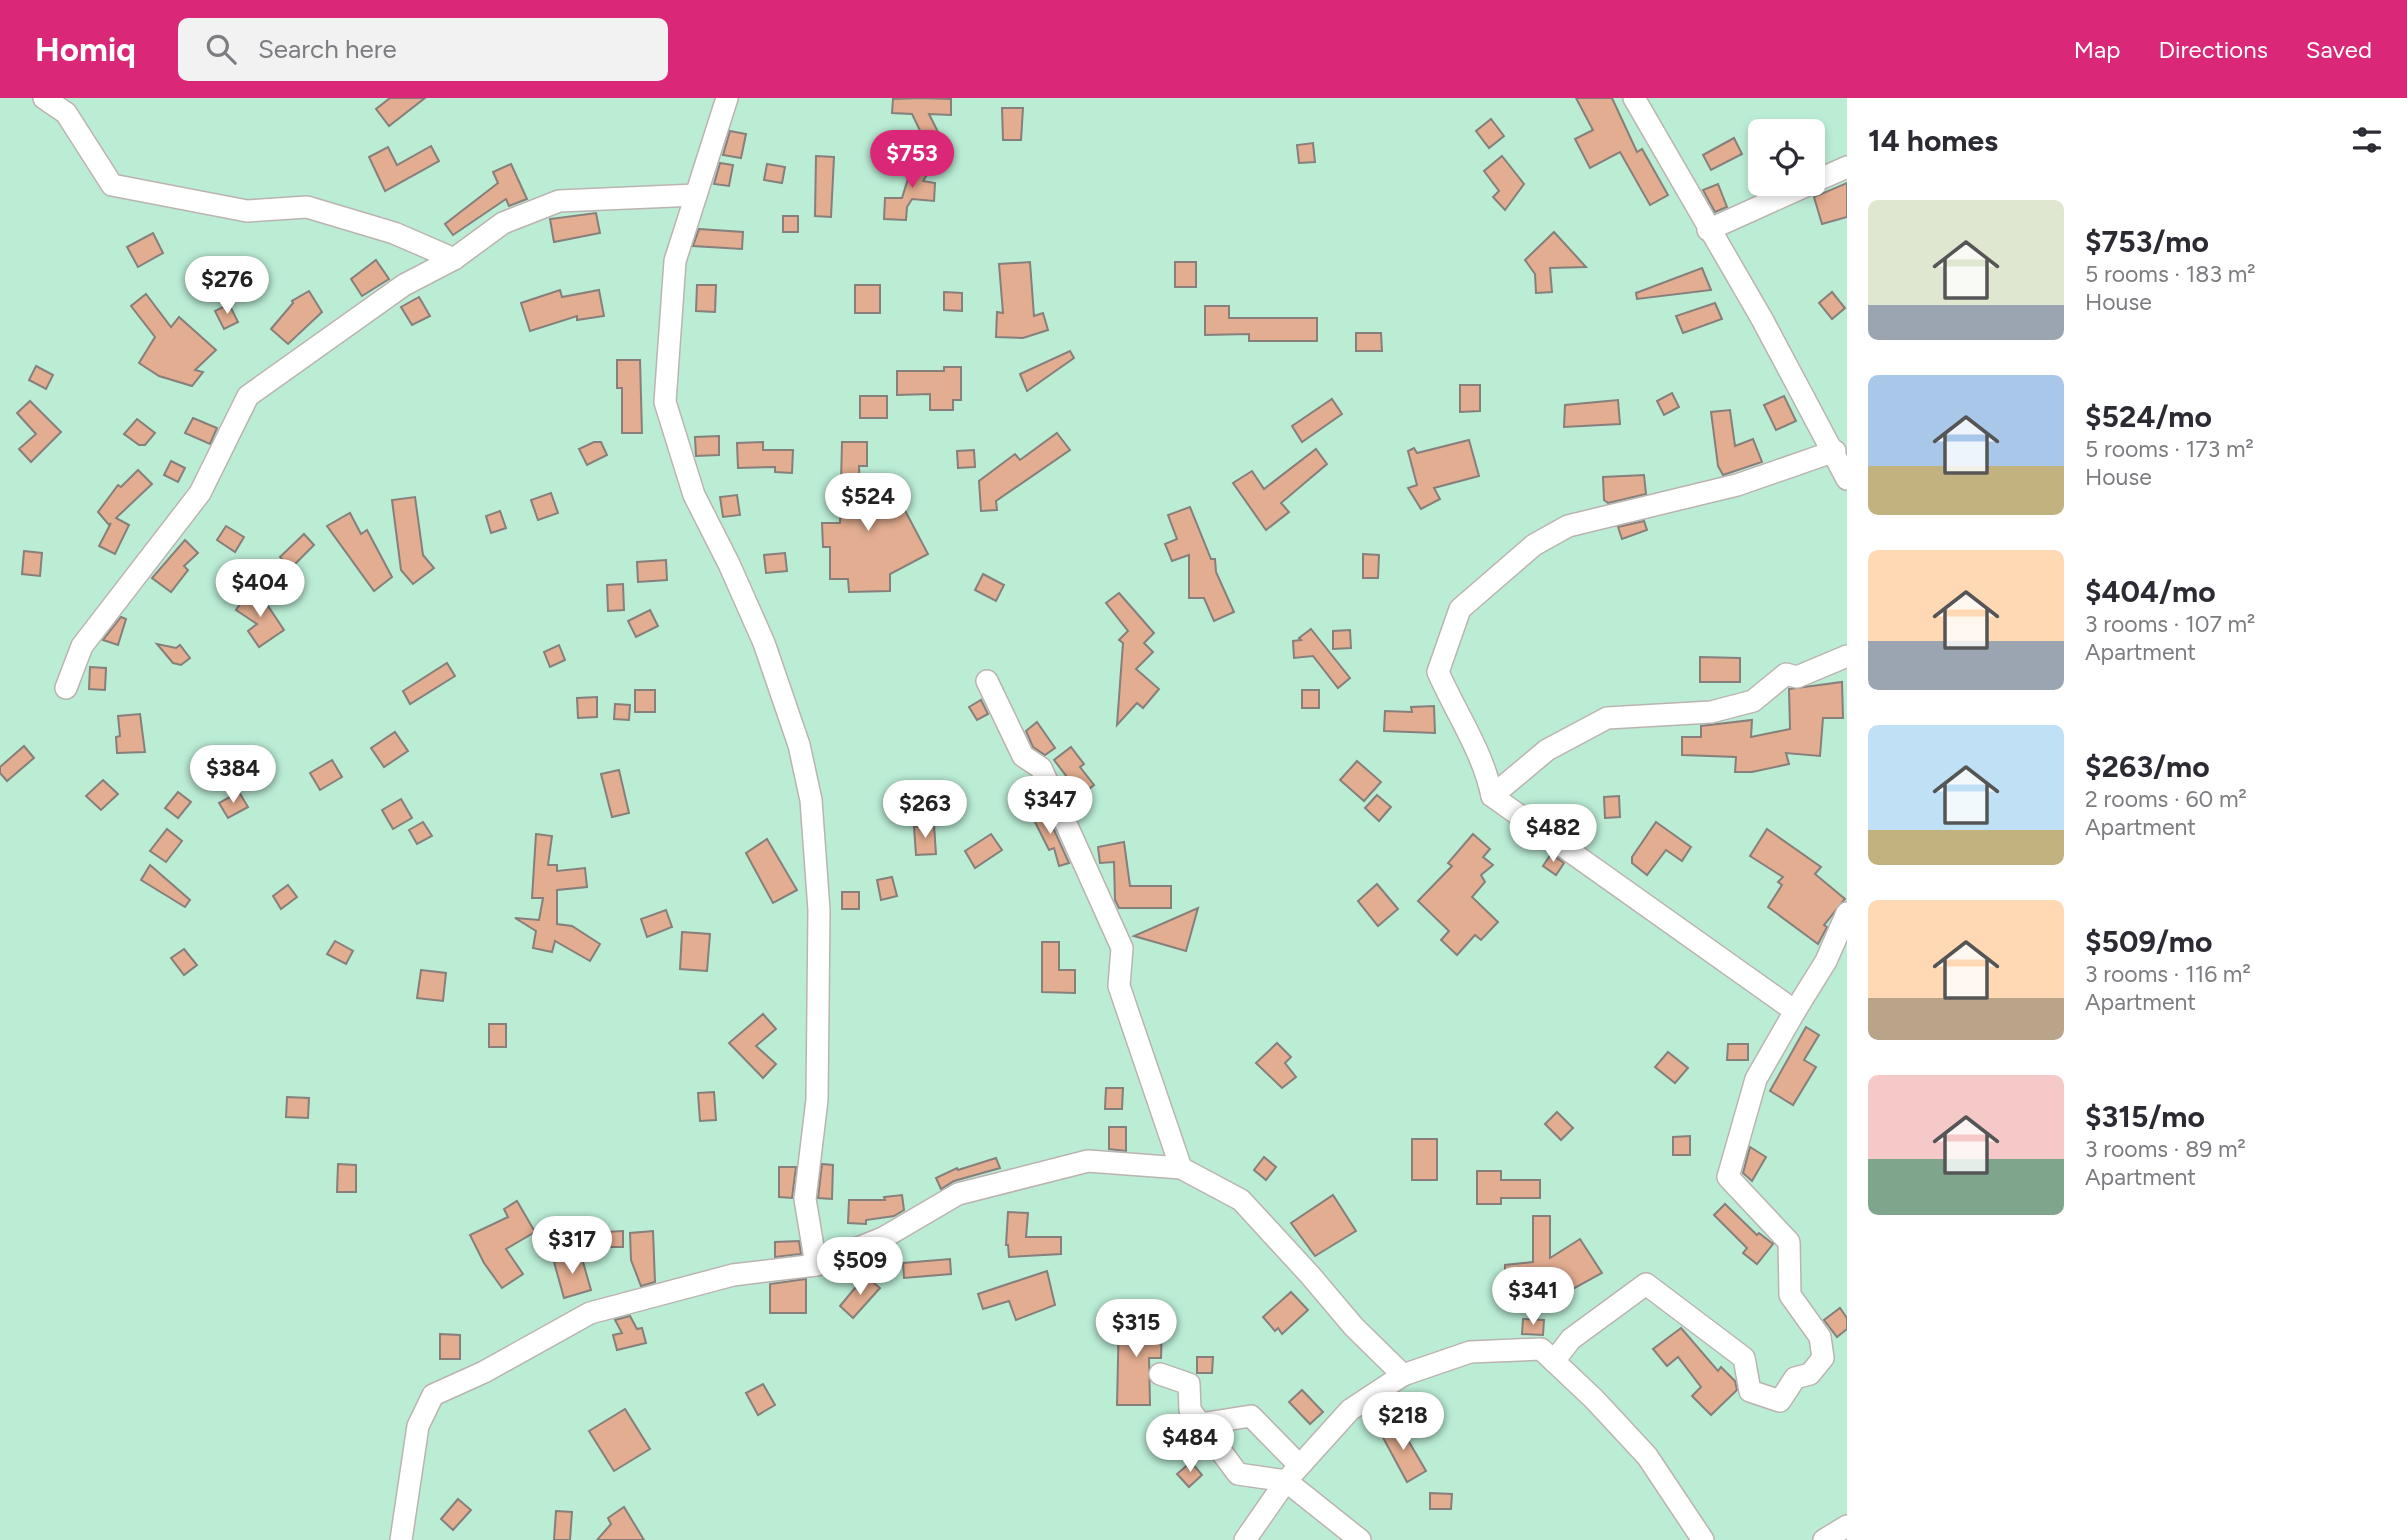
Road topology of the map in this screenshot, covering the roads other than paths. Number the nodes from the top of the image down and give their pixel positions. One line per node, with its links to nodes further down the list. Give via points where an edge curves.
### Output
1 (44, 98): 9 (street, via 66,113 112,185 247,211 307,207 394,233)
2 (727, 98): 6 (street)
3 (1634, 98): 8 (street)
4 (1847, 167): 5 (street)
5 (1825, 177)
6 (696, 195): 9 (street, via 559,201 503,223); 19 (street, via 675,261 665,402 694,495 764,643 799,745 811,800 819,910 817,1100 805,1199)
7 (1783, 196): 8 (street)
8 (1708, 230): 10 (street)
9 (454, 259): 14 (street, via 404,285 248,396 200,493 82,646)
10 (1835, 451): 11 (street); 15 (street, via 1737,485 1568,526 1534,545 1460,609 1438,672 1486,768)
11 (1847, 479)
12 (1847, 656): 15 (street, via 1797,677 1786,674 1753,701 1711,712 1607,718 1547,750)
13 (987, 681): 18 (street, via 1023,756 1041,768 1122,948 1119,986)
14 (66, 688)
15 (1492, 796): 17 (street)
16 (1847, 913): 17 (street, via 1826,961)
17 (1795, 1012): 20 (street, via 1756,1079 1728,1177 1789,1242 1790,1295 1820,1337 1823,1358 1810,1374 1795,1378 1780,1401 1750,1391 1744,1358 1646,1284 1572,1339)
18 (1181, 1168): 19 (street, via 1088,1161 958,1194 883,1238); 22 (street, via 1241,1200)
19 (816, 1265): 26 (street, via 733,1275 590,1313 433,1395 418,1426)
20 (1554, 1361): 22 (street, via 1541,1349 1470,1352); 29 (street, via 1647,1456)
21 (1160, 1374): 23 (street, via 1189,1384 1190,1410)
22 (1403, 1375): 24 (street, via 1350,1410)
23 (1200, 1424): 24 (street, via 1238,1474); 24 (street, via 1251,1416)
24 (1292, 1473): 27 (street); 28 (street)
25 (1847, 1526): 30 (street)
26 (401, 1540)
27 (1245, 1540)
28 (1360, 1540)
29 (1703, 1540)
30 (1824, 1540)

